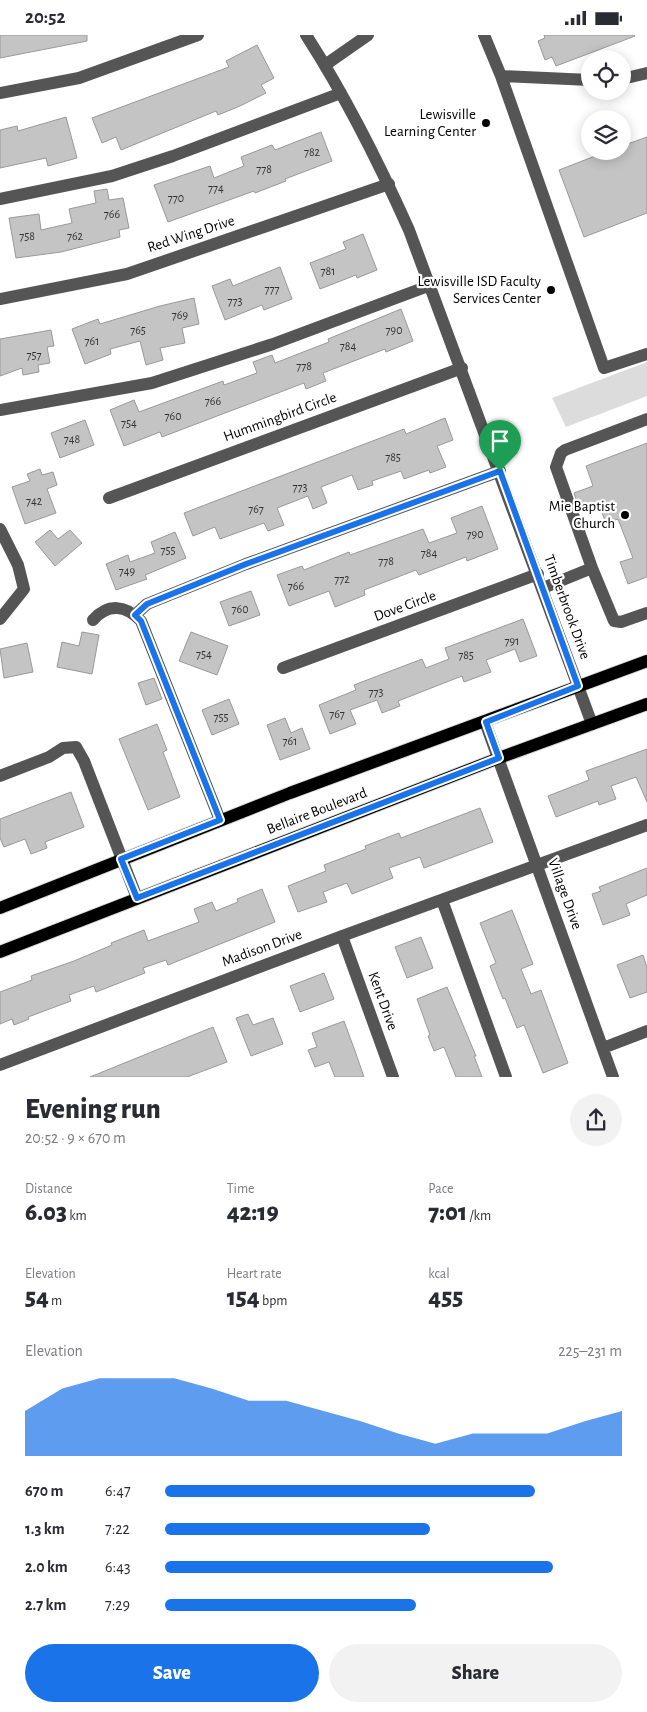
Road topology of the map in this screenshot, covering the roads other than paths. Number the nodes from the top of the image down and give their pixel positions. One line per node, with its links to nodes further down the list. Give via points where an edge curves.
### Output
1 (198, 35): 10 (street, via 79,78)
2 (306, 35): 5 (street, Timberbrook Drive)
3 (368, 35): 5 (street)
4 (484, 35): 7 (street)
5 (325, 65): 11 (street, Timberbrook Drive)
6 (647, 73): 8 (street)
7 (501, 77): 9 (street); 16 (street, via 604,368)
8 (631, 77)
9 (581, 79)
10 (0, 93)
11 (341, 93): 12 (street, Timberbrook Drive); 13 (street, via 173,156 112,175)
12 (389, 184): 14 (street, Timberbrook Drive); 15 (street, Red Wing Drive, via 127,274)
13 (0, 199)
14 (431, 285): 17 (street, Timberbrook Drive); 18 (street, via 273,344 152,383)
15 (0, 299)
16 (647, 354)
17 (462, 368): 20 (street, Timberbrook Drive); 21 (street, Hummingbird Circle)
18 (0, 410)
19 (647, 419): 23 (street, via 565,450 558,460 556,467)
20 (500, 471): 24 (street, Timberbrook Drive); 27 (street, via 237,568 147,604)
21 (109, 498)
22 (0, 529): 28 (street, via 18,565 24,589)
23 (592, 568): 25 (street); 26 (street, via 614,621 621,622)
24 (538, 574): 25 (street, Timberbrook Drive); 31 (street, Dove Circle)
25 (543, 588): 32 (street, Timberbrook Drive)
26 (647, 613)
27 (135, 615): 29 (street, via 132,611 115,608 100,613); 38 (street, via 141,621)
28 (0, 619)
29 (93, 620)
30 (647, 661): 32 (main road, Bellaire Boulevard)
31 (283, 668)
32 (578, 686): 34 (main road, Bellaire Boulevard); 35 (street, Timberbrook Drive)
33 (647, 703): 35 (main road, Bellaire Boulevard)
34 (486, 722): 36 (street, Village Drive); 38 (main road, Bellaire Boulevard)
35 (592, 724): 36 (main road, Bellaire Boulevard)
36 (499, 758): 41 (street, Village Drive); 42 (main road, Bellaire Boulevard)
37 (0, 777): 40 (street, via 63,748 76,747)
38 (220, 820): 40 (main road, Bellaire Boulevard)
39 (647, 825): 41 (street, Madison Drive)
40 (121, 859): 42 (street); 44 (main road, Bellaire Boulevard)
41 (538, 865): 43 (street, Madison Drive); 48 (street, Village Drive)
42 (137, 898): 46 (main road, Bellaire Boulevard)
43 (442, 900): 45 (street, Madison Drive); 51 (street)
44 (0, 908)
45 (342, 936): 49 (street, Madison Drive); 50 (street, Kent Drive)
46 (0, 952)
47 (647, 1031): 48 (street)
48 (603, 1048): 52 (street, Village Drive)
49 (0, 1065)
50 (393, 1077)
51 (506, 1077)
52 (614, 1077)

